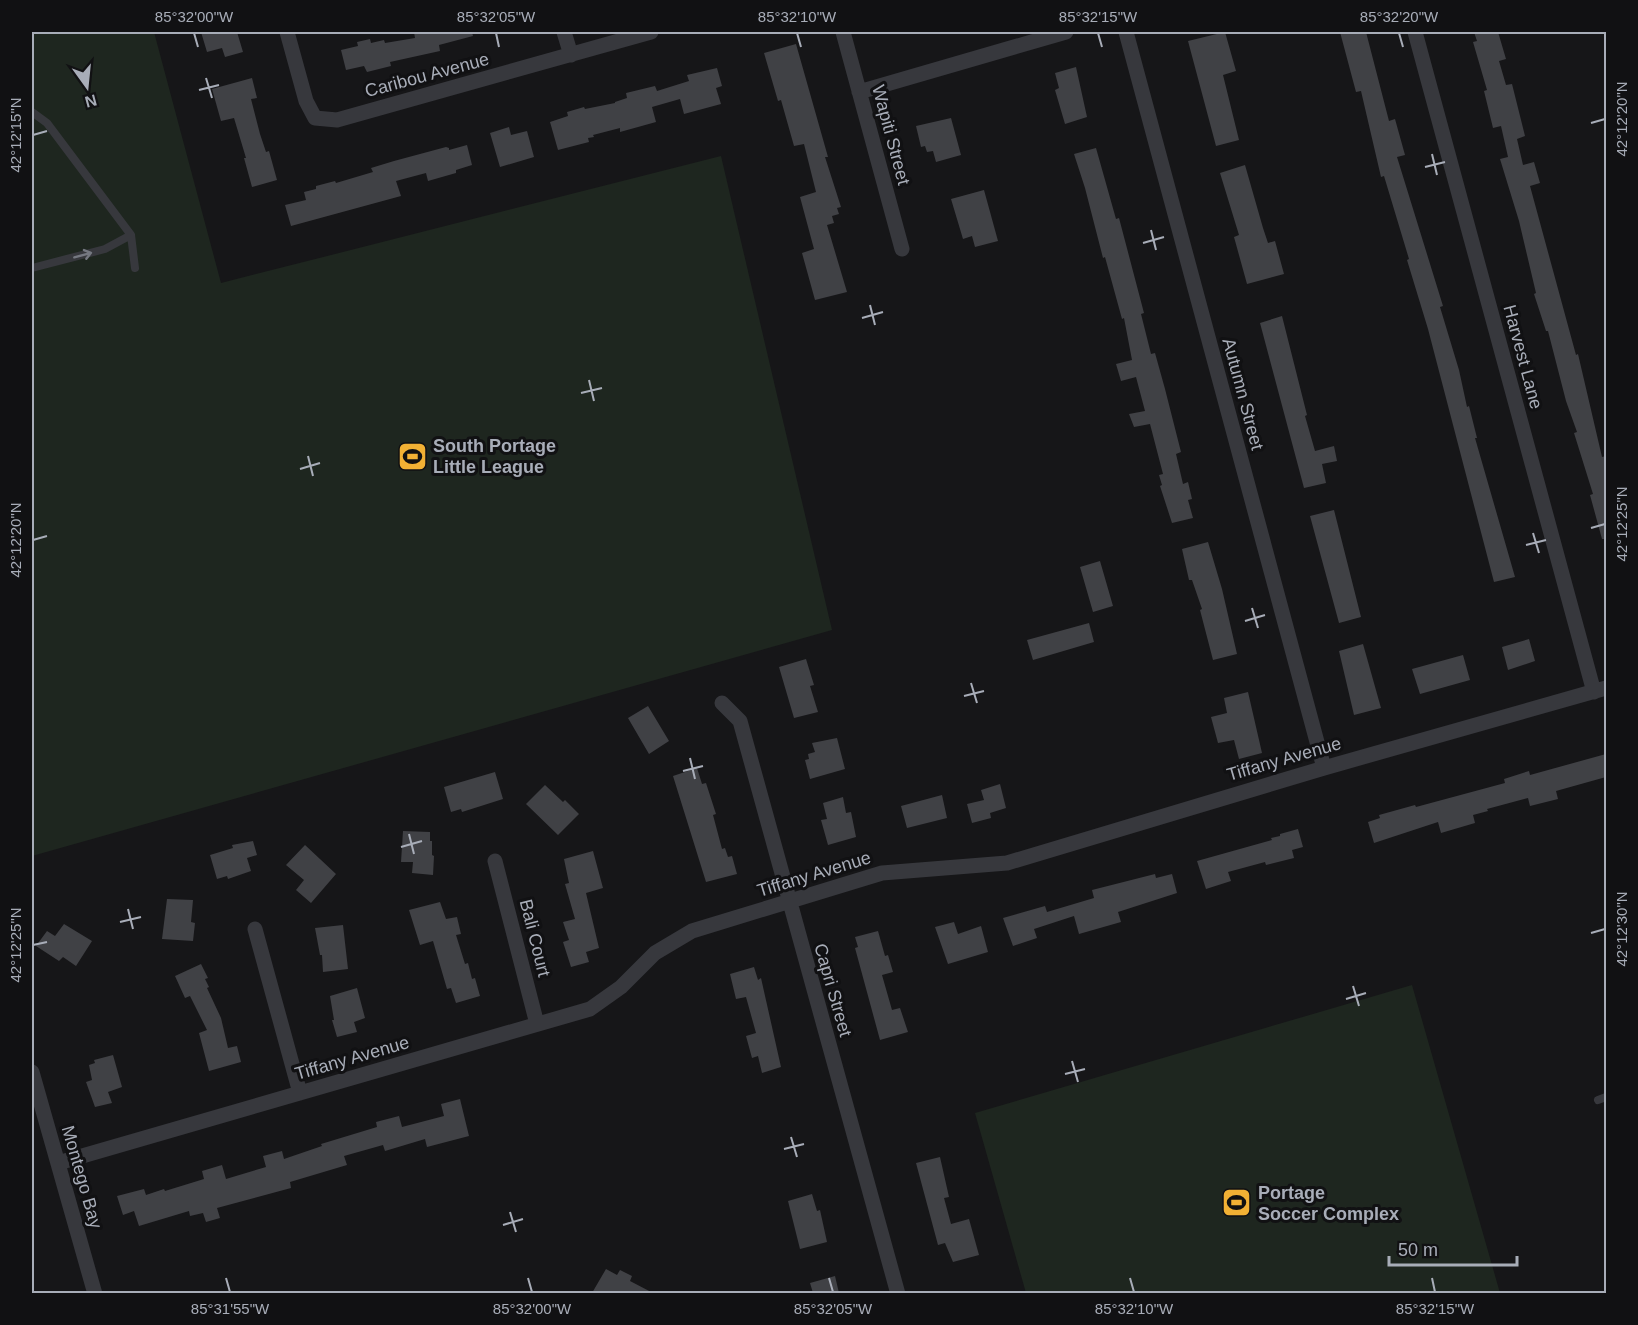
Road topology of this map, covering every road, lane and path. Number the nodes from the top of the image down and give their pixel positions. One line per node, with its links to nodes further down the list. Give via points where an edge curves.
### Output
1 (287, 32): 8 (street, Caribou Avenue, via 306,101 315,118 337,120)
2 (564, 32): 8 (street)
3 (651, 32): 8 (street, Caribou Avenue)
4 (843, 32): 9 (street, Wapiti Street)
5 (1066, 32): 9 (street)
6 (1125, 32): 17 (street, Autumn Street)
7 (1415, 32): 15 (street, Harvest Lane)
8 (571, 55)
9 (859, 92): 12 (street, Wapiti Street)
10 (32, 113): 11 (lane, via 47,123)
11 (131, 235): 13 (lane, one-way to 11, via 105,249); 14 (lane)
12 (902, 249)
13 (32, 268)
14 (135, 268)
15 (1600, 690): 17 (street, Tiffany Avenue)
16 (722, 703): 19 (street, Capri Street, via 740,721)
17 (1324, 768): 19 (street, Tiffany Avenue, via 1007,863 882,873)
18 (495, 861): 21 (street, Bali Court)
19 (789, 902): 21 (street, Tiffany Avenue, via 692,931 655,953 621,987 590,1009); 26 (street, Capri Street)
20 (255, 929): 23 (street)
21 (537, 1024): 23 (street, Tiffany Avenue)
22 (32, 1072): 24 (street, Montego Bay)
23 (300, 1093): 24 (street, Tiffany Avenue)
24 (58, 1164): 25 (street, Montego Bay)
25 (95, 1293)
26 (898, 1293)

